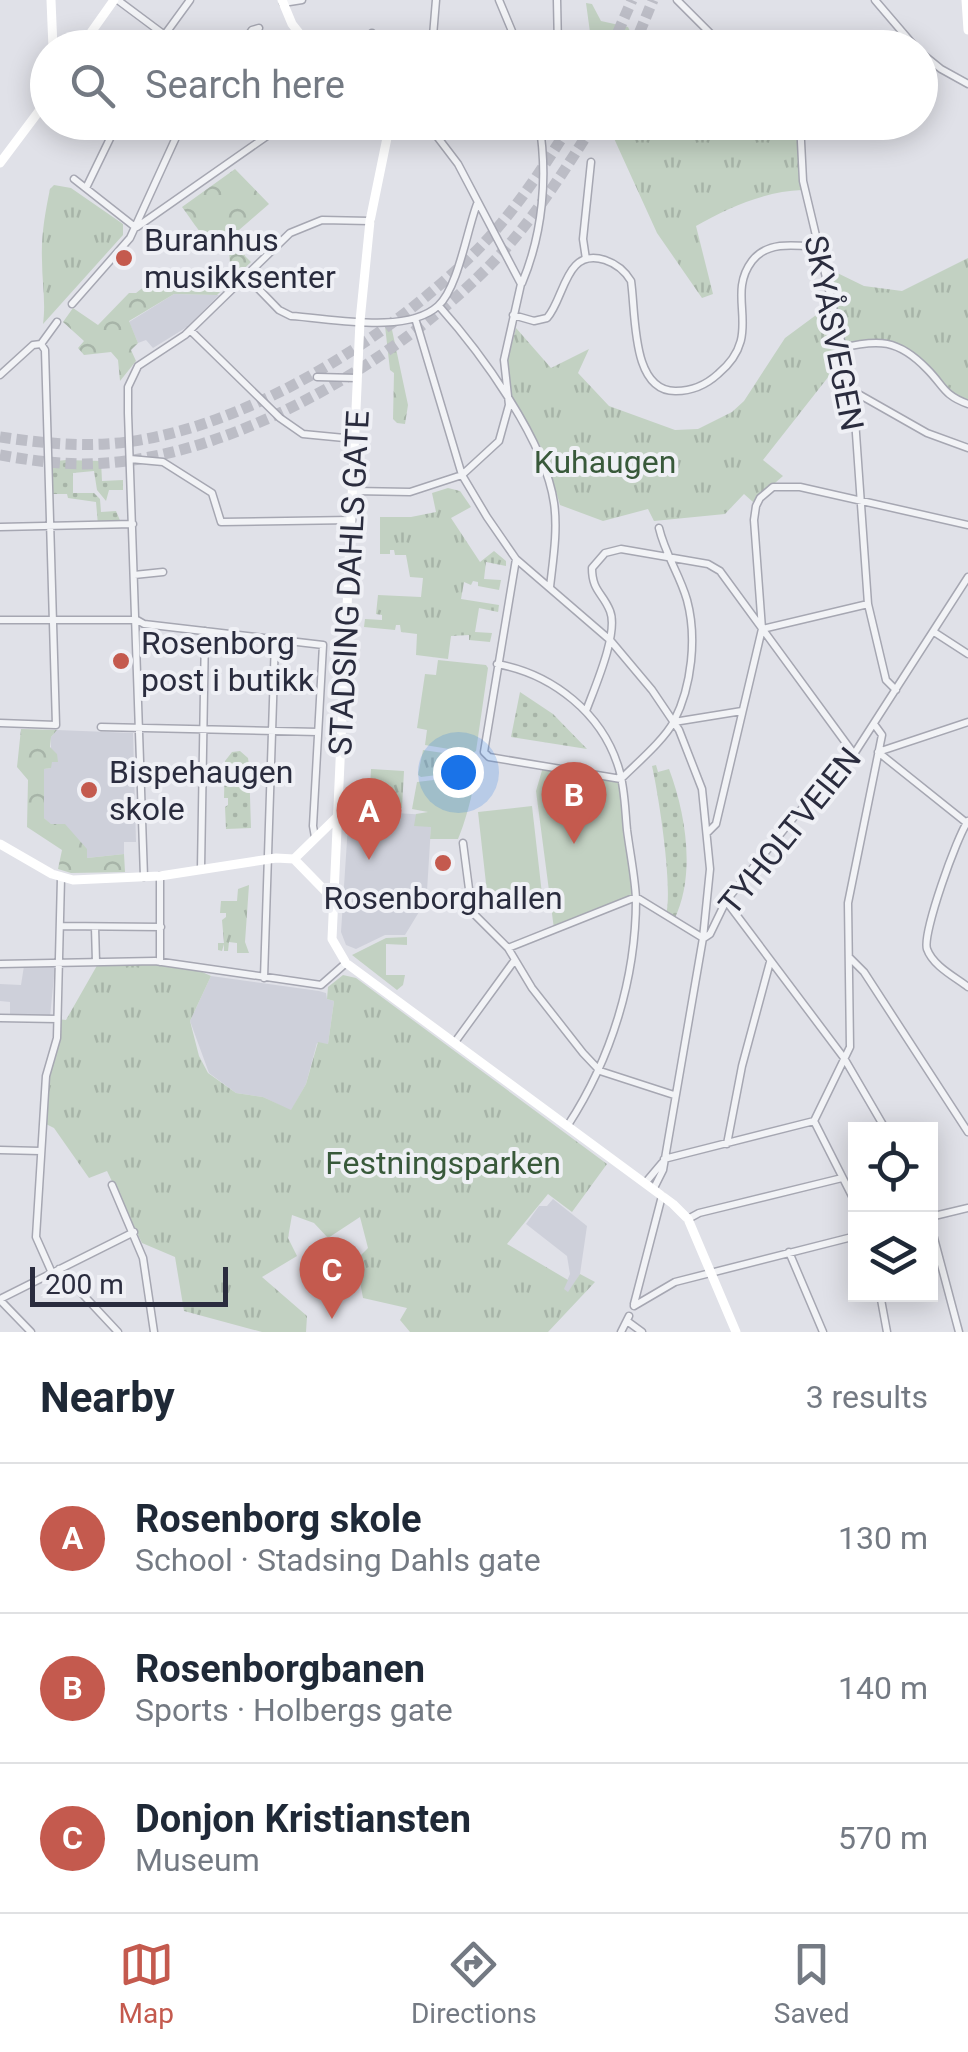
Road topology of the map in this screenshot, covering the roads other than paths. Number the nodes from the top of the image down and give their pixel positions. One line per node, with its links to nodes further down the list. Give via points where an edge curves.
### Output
1 (52, 0): 13 (main road)
2 (116, 0): 14 (main road); 15 (street)
3 (190, 0): 16 (street)
4 (302, 0): 11 (street)
5 (436, 0): 19 (street)
6 (499, 0): 20 (street)
7 (557, 0): 21 (street)
8 (678, 0): 22 (street)
9 (875, 0): 23 (street)
10 (966, 0): 24 (main road)
11 (282, 2): 18 (main road)
12 (259, 28): 17 (street)
13 (53, 30)
14 (94, 30)
15 (159, 30)
16 (168, 30)
17 (252, 30)
18 (297, 30)
19 (434, 30)
20 (512, 30)
21 (558, 30)
22 (707, 30)
23 (901, 30)
24 (968, 30)
25 (938, 67): 26 (street)
26 (968, 84)
27 (30, 118): 29 (main road)
28 (30, 122): 29 (main road)
29 (18, 138): 38 (main road)
30 (109, 140): 40 (street)
31 (174, 140): 43 (street)
32 (262, 140): 43 (street)
33 (387, 140): 42 (main road, STADSING DAHLS GATE)
34 (440, 140): 41 (street)
35 (540, 140): 47 (street, via 542,208)
36 (801, 140): 44 (street, SKYÅSVEGEN)
37 (591, 162): 45 (street)
38 (0, 163)
39 (74, 179): 40 (street)
40 (86, 188): 43 (street)
41 (478, 203): 47 (street); 49 (street)
42 (370, 221): 46 (street, via 336,218 304,225); 52 (main road, STADSING DAHLS GATE)
43 (136, 228): 48 (street)
44 (817, 248): 45 (street, via 774,247 753,260 743,280 743,338 736,355 703,384 672,391 652,383 643,370 626,273 606,260); 56 (street, SKYÅSVEGEN)
45 (586, 259): 50 (street, via 572,268 547,318 534,322)
46 (246, 276): 52 (street, via 286,314); 54 (street)
47 (521, 284): 50 (street)
48 (72, 304)
49 (439, 306): 51 (street); 61 (street)
50 (513, 315): 61 (street, via 504,360)
51 (415, 318): 52 (street); 66 (street)
52 (360, 321): 59 (main road, STADSING DAHLS GATE)
53 (58, 322): 55 (street)
54 (190, 330): 63 (street, via 303,434); 65 (street, via 132,375)
55 (41, 344): 57 (street); 72 (street)
56 (841, 348): 60 (street, SKYÅSVEGEN); 62 (street, via 876,340 900,350 930,371 943,392)
57 (0, 375)
58 (317, 377): 59 (street, STADSING DAHLS GATE)
59 (358, 378): 63 (main road, STADSING DAHLS GATE)
60 (853, 391): 64 (street); 68 (street, SKYÅSVEGEN)
61 (509, 404): 66 (street, via 499,441); 80 (street, via 544,464 554,504)
62 (968, 404)
63 (356, 439): 67 (main road, STADSING DAHLS GATE)
64 (968, 448)
65 (130, 459): 69 (street, via 164,462 212,492 221,522); 70 (street)
66 (462, 475): 67 (street, via 410,492); 75 (street)
67 (354, 491): 69 (main road, STADSING DAHLS GATE)
68 (860, 500): 71 (street); 81 (street, SKYÅSVEGEN); 86 (street, via 781,486 760,498 754,520)
69 (353, 520): 107 (main road, STADSING DAHLS GATE)
70 (133, 524): 72 (street); 78 (street)
71 (968, 525)
72 (49, 526): 73 (street); 82 (street)
73 (0, 527)
74 (659, 528): 76 (street)
75 (516, 559): 80 (street); 91 (street)
76 (669, 559): 86 (street, via 714,566); 89 (street, via 620,549 597,559 592,584 610,610); 95 (street, via 692,626 692,656)
77 (163, 572): 78 (street)
78 (134, 576): 84 (street)
79 (968, 577): 87 (street, TYHOLTVEIEN)
80 (550, 587): 89 (street)
81 (868, 604): 86 (street); 92 (street, SKYÅSVEGEN, via 886,680)
82 (54, 619): 83 (street); 84 (street); 97 (street, via 56,724)
83 (0, 620)
84 (137, 620): 85 (street); 100 (street)
85 (205, 630): 88 (street); 101 (street)
86 (762, 631): 94 (street); 105 (street)
87 (934, 632): 90 (street); 92 (street, TYHOLTVEIEN)
88 (275, 640): 102 (street); 103 (street, STADSING DAHLS GATE, via 323,646)
89 (610, 640): 93 (street); 95 (street)
90 (968, 654)
91 (498, 664): 93 (street, via 539,676); 106 (street, via 486,756)
92 (896, 690): 98 (street, TYHOLTVEIEN)
93 (586, 711): 106 (street)
94 (742, 711): 95 (street); 109 (street, via 716,824)
95 (674, 722): 106 (street); 109 (street, via 702,789)
96 (968, 722): 104 (street)
97 (0, 724)
98 (874, 724): 104 (street, via 882,734); 105 (street, TYHOLTVEIEN)
99 (101, 727): 100 (street)
100 (140, 727): 101 (street); 117 (street)
101 (203, 728): 102 (street); 115 (street)
102 (271, 730): 103 (street); 114 (street)
103 (318, 732): 110 (street, STADSING DAHLS GATE)
104 (878, 752): 108 (street); 127 (street, via 848,902)
105 (854, 754): 121 (street, TYHOLTVEIEN)
106 (621, 779): 119 (street)
107 (338, 817): 110 (main road); 120 (main road, STADSING DAHLS GATE)
108 (967, 822): 136 (street, via 926,942 933,960)
109 (708, 833): 125 (street)
110 (315, 837): 113 (main road)
111 (464, 843): 126 (street, via 472,912)
112 (0, 844): 118 (main road)
113 (294, 859): 114 (main road); 120 (main road)
114 (268, 860): 115 (main road); 135 (street)
115 (201, 870): 116 (main road)
116 (160, 876): 117 (main road); 124 (street)
117 (144, 877): 118 (main road)
118 (61, 878): 122 (street)
119 (636, 898): 125 (street); 126 (street); 141 (street, via 627,979)
120 (333, 899): 131 (main road, STADSING DAHLS GATE, via 332,939)
121 (726, 901): 125 (street, TYHOLTVEIEN); 132 (street)
122 (60, 926): 123 (street); 133 (street)
123 (96, 927): 124 (street); 129 (street)
124 (161, 927): 130 (street)
125 (703, 938): 142 (street, TYHOLTVEIEN)
126 (508, 948): 128 (street)
127 (850, 957): 140 (street, via 850,1047); 146 (street)
128 (514, 961): 139 (street); 141 (street)
129 (96, 962): 130 (street); 133 (street)
130 (160, 962): 135 (street)
131 (346, 962): 135 (street, via 321,985); 139 (main road)
132 (770, 962): 140 (street); 147 (street)
133 (58, 963): 134 (street); 138 (street)
134 (0, 964)
135 (264, 978)
136 (968, 987)
137 (0, 1018): 138 (street)
138 (57, 1019): 149 (street)
139 (455, 1042): 145 (main road)
140 (844, 1058): 143 (street); 144 (street)
141 (600, 1071): 142 (street); 145 (street)
142 (674, 1096): 150 (street, TYHOLTVEIEN)
143 (814, 1121): 147 (street); 151 (street)
144 (881, 1122)
145 (568, 1125): 153 (main road)
146 (968, 1132)
147 (728, 1144): 150 (street)
148 (0, 1150): 149 (street)
149 (40, 1151): 162 (street, via 36,1237)
150 (664, 1161): 153 (street)
151 (842, 1178): 154 (street); 157 (street)
152 (112, 1185): 158 (street)
153 (654, 1189): 157 (main road); 163 (street, via 634,1306 675,1282)
154 (848, 1189)
155 (968, 1208): 156 (street)
156 (938, 1217)
157 (688, 1219): 163 (main road)
158 (134, 1232): 162 (street); 168 (street)
159 (848, 1238): 161 (street)
160 (938, 1245): 174 (street)
161 (789, 1252): 163 (street); 172 (street)
162 (56, 1271): 164 (street); 167 (street)
163 (711, 1272): 171 (main road)
164 (0, 1299): 166 (street)
165 (881, 1302): 173 (street)
166 (31, 1332)
167 (118, 1332)
168 (154, 1332)
169 (621, 1332): 170 (street, via 628,1318)
170 (642, 1332)
171 (736, 1332)
172 (823, 1332)
173 (886, 1332)
174 (958, 1332)

